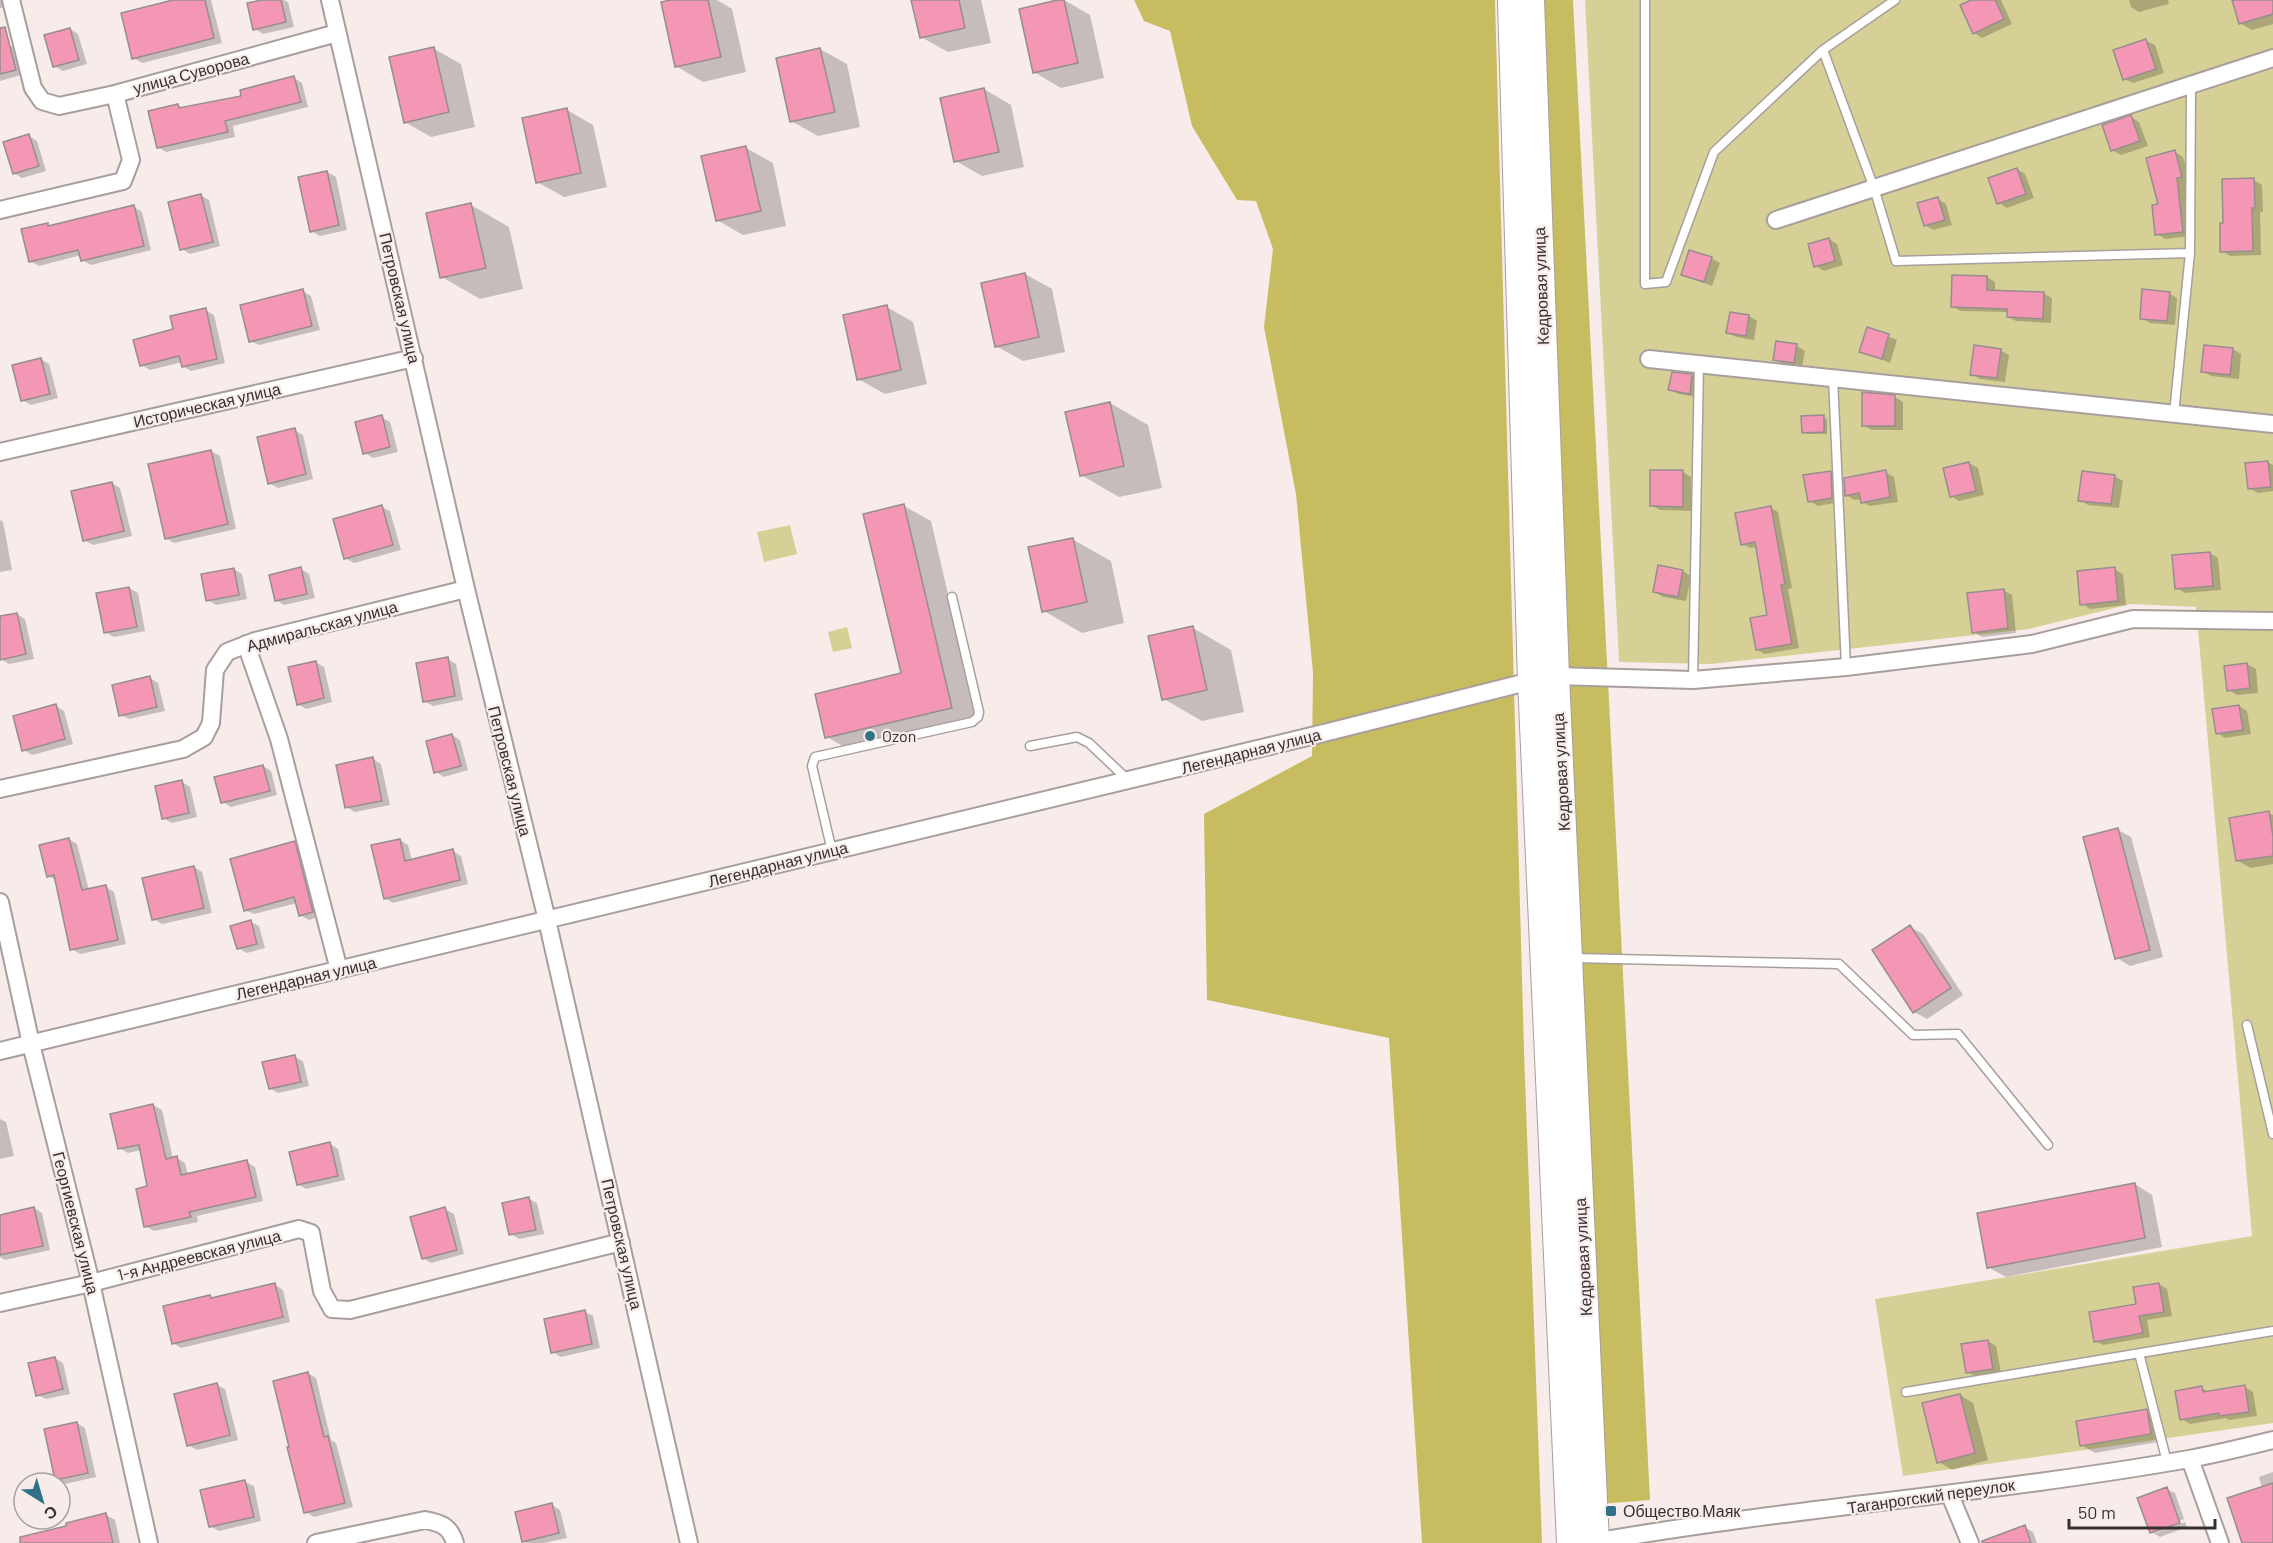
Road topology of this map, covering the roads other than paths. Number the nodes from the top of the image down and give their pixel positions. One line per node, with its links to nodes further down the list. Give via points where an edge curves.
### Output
1 (11, 0): 11 (street, via 33,88 42,101 59,106)
2 (330, 0): 7 (street, Петровская улица)
3 (1511, 0): 30 (main road, Кедровая улица)
4 (1531, 0): 28 (main road, Кедровая улица)
5 (1646, 0): 8 (lane, via 1645,284 1666,282 1714,152)
6 (1895, 0): 8 (lane)
7 (337, 33): 11 (street, улица Суворова); 16 (street, Петровская улица)
8 (1823, 51): 12 (lane)
9 (2273, 58): 10 (street)
10 (2191, 84): 12 (street); 15 (lane)
11 (115, 94): 13 (street, улица Суворова, via 131,160 123,181)
12 (1874, 188): 14 (street); 15 (lane, via 1896,261)
13 (0, 210)
14 (1776, 220)
15 (2190, 253): 20 (lane)
16 (414, 358): 22 (street, Историческая улица); 23 (street, Петровская улица)
17 (1649, 359): 18 (street)
18 (1700, 364): 19 (street); 29 (lane)
19 (1833, 378): 20 (street); 27 (lane)
20 (2174, 414): 21 (street)
21 (2273, 424)
22 (0, 452)
23 (466, 589): 26 (street, Адмиральская улица); 36 (street, Петровская улица)
24 (952, 597): 34 (lane, via 978,717 972,722 814,757 812,766)
25 (2273, 621): 27 (street, Легендарная улица, via 2133,619 2032,644)
26 (246, 644): 33 (street, Адмиральская улица, via 227,652 215,670 211,723 204,737 183,749); 38 (street, via 279,739)
27 (1846, 667): 29 (street, Легендарная улица)
28 (1556, 676): 29 (street, Легендарная улица); 30 (street, Легендарная улица); 37 (main road, Кедровая улица)
29 (1693, 680)
30 (1531, 681): 32 (street, Легендарная улица); 59 (main road, Кедровая улица)
31 (1030, 747): 32 (lane, via 1077,737 1089,743)
32 (1128, 780): 34 (street, Легендарная улица)
33 (0, 789)
34 (832, 851): 36 (street, Легендарная улица)
35 (0, 902): 40 (street, Георгиевская улица)
36 (547, 920): 38 (street, Легендарная улица); 44 (street, Петровская улица)
37 (1569, 958): 43 (lane, via 1839,964 1913,1035 1958,1034); 60 (main road, Кедровая улица)
38 (339, 970): 40 (street, Легендарная улица)
39 (2247, 1025): 42 (lane)
40 (31, 1044): 41 (street, Легендарная улица); 45 (street, Георгиевская улица)
41 (0, 1051)
42 (2273, 1134)
43 (2048, 1145)
44 (621, 1242): 45 (street, 1-я Андреевская улица, via 350,1310 332,1309 322,1291 311,1233 299,1229); 58 (street, Петровская улица)
45 (91, 1282): 46 (street, 1-я Андреевская улица); 55 (street, Георгиевская улица)
46 (0, 1303)
47 (2273, 1331): 48 (lane)
48 (2139, 1353): 49 (lane); 52 (lane)
49 (1906, 1392)
50 (2273, 1440): 51 (street, Таганрогский переулок)
51 (2190, 1459): 52 (street, Таганрогский переулок); 62 (street)
52 (2167, 1462): 53 (street, Таганрогский переулок)
53 (1950, 1495): 54 (street, Таганрогский переулок); 61 (street)
54 (1643, 1538): 60 (street, Таганрогский переулок)
55 (149, 1543)
56 (316, 1543): 57 (street, via 425,1520 443,1524)
57 (455, 1543)
58 (689, 1543)
59 (1570, 1543)
60 (1594, 1543)
61 (1970, 1543)
62 (2220, 1543)

